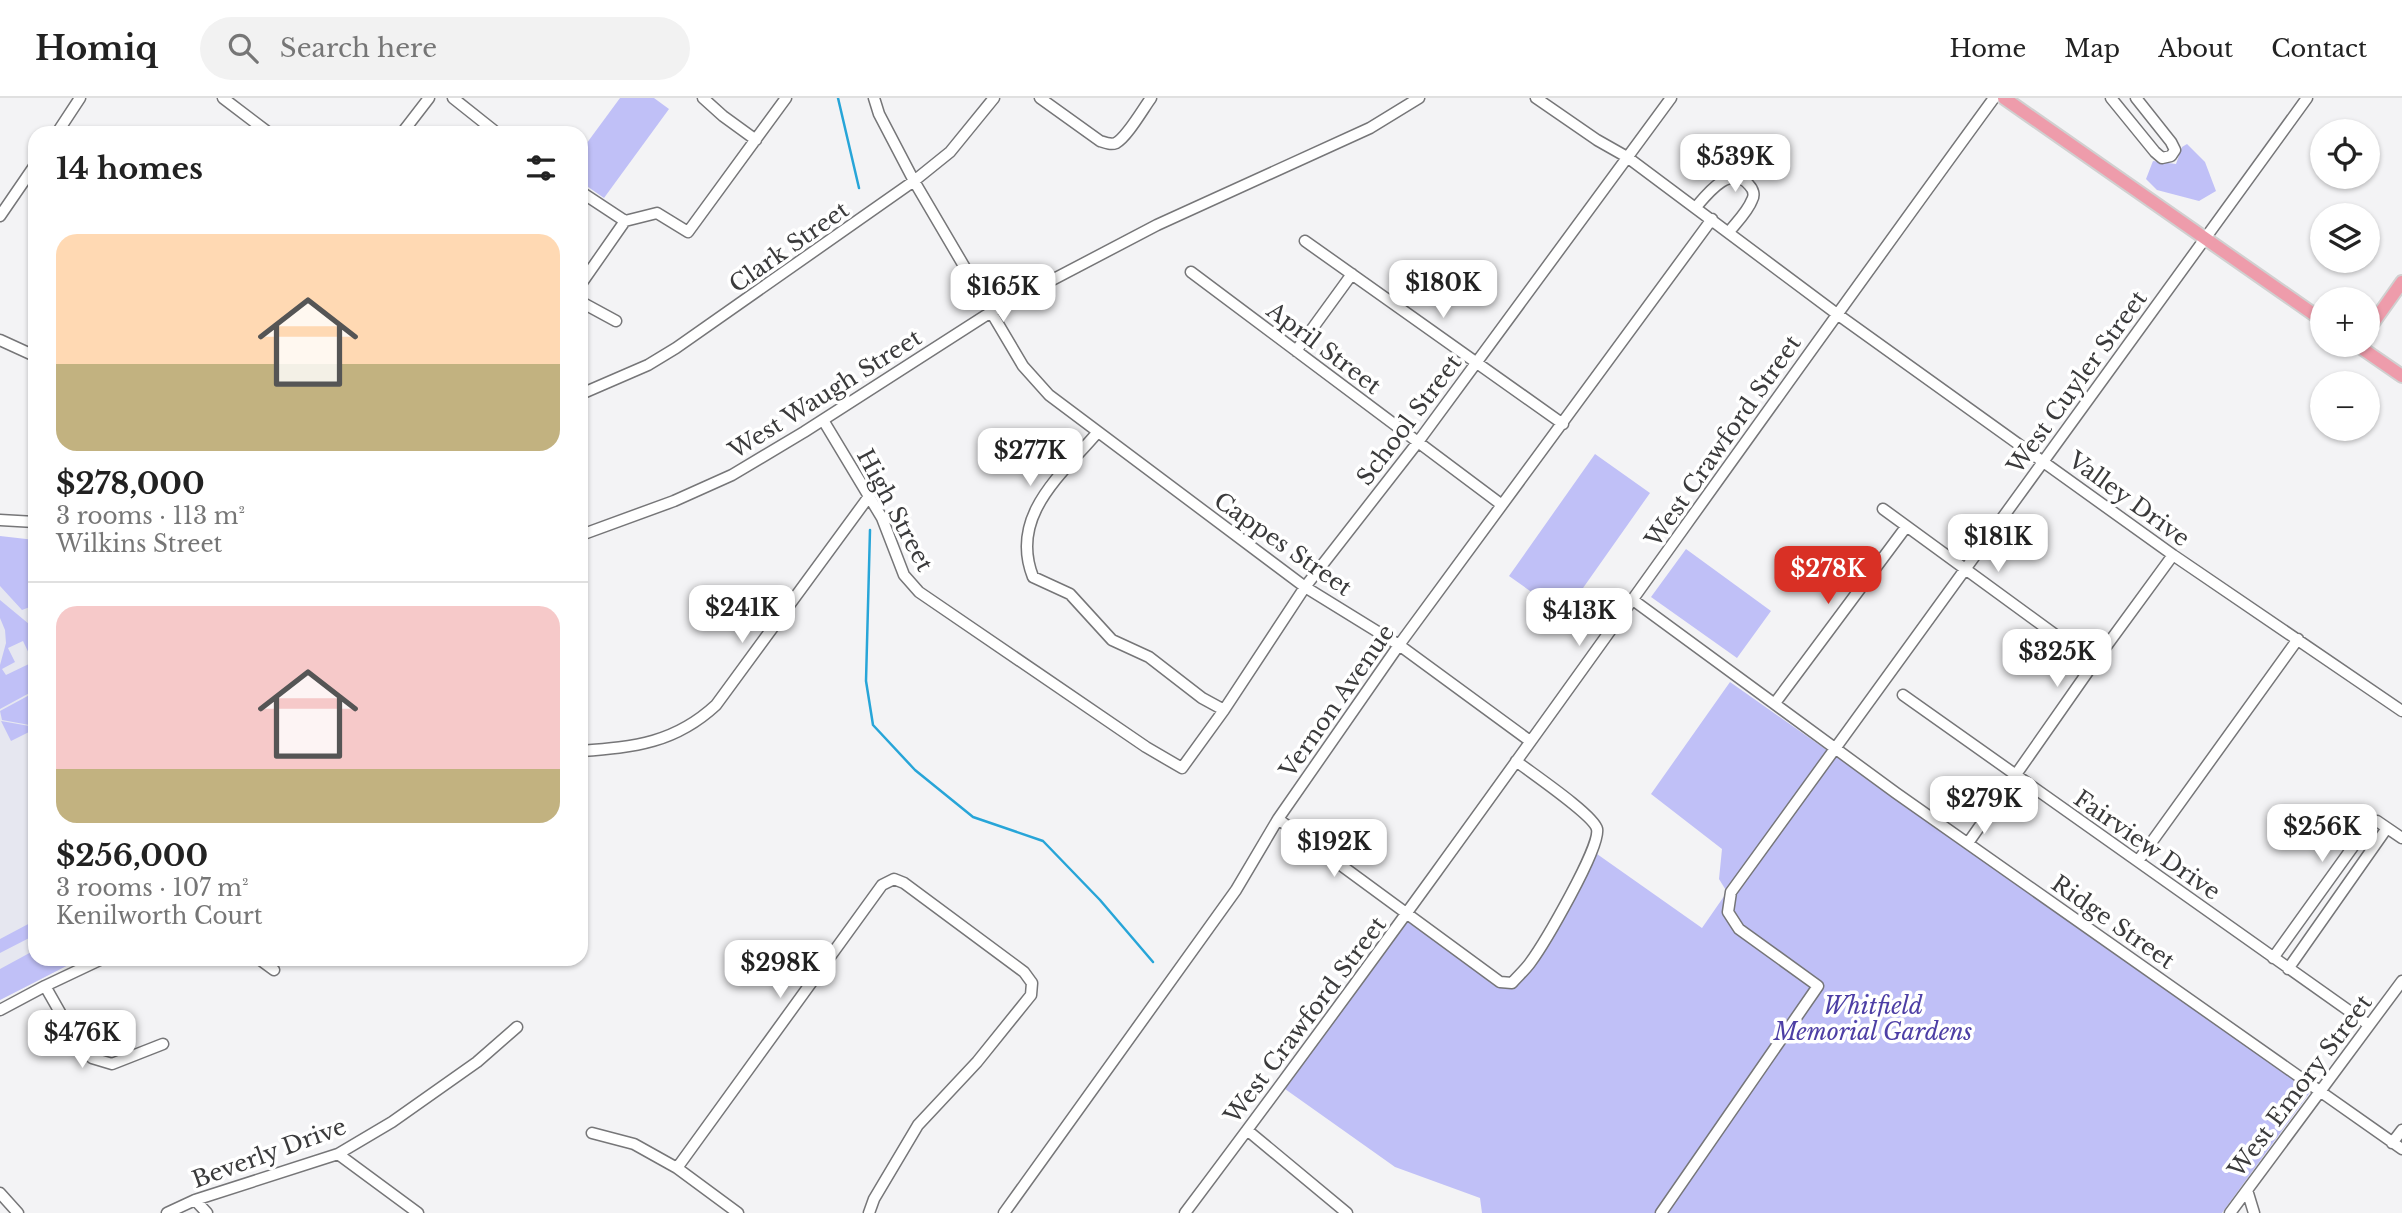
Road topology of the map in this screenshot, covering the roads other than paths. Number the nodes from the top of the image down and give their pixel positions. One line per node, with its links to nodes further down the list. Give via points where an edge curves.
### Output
1 (80, 98): 19 (street)
2 (223, 98): 20 (street)
3 (429, 98): 21 (street)
4 (453, 98): 22 (street)
5 (703, 98): 23 (street)
6 (786, 98): 23 (street)
7 (874, 98): 26 (street, Cappes Street)
8 (994, 98): 26 (street, Clark Street, via 950,152)
9 (1040, 98): 10 (street, via 1100,141 1115,144)
10 (1151, 98)
11 (1419, 98): 40 (street, West Waugh Street, via 1370,128 1157,225)
12 (1536, 98): 24 (street, Valley Drive)
13 (1671, 98): 24 (street, School Street)
14 (1994, 98): 43 (street, West Crawford Street)
15 (2004, 98): 33 (main road)
16 (2111, 98): 18 (street, via 2155,152 2162,158 2171,156 2175,150 2171,142)
17 (2307, 98): 33 (street, West Cuyler Street)
18 (2138, 99)
19 (62, 126)
20 (260, 126)
21 (407, 126)
22 (488, 126)
23 (756, 140): 31 (street, via 688,232 657,214)
24 (1627, 158): 28 (street, Valley Drive); 49 (street, School Street)
25 (28, 175): 29 (street)
26 (914, 181): 40 (street, Cappes Street); 51 (street, Clark Street, via 676,348)
27 (588, 197): 31 (street)
28 (1696, 207): 30 (street, Valley Drive); 32 (street, via 1713,186 1735,178 1745,181 1752,187 1752,202)
29 (0, 216)
30 (1712, 219): 32 (street, Valley Drive); 53 (street, Vernon Avenue)
31 (625, 221): 36 (street)
32 (1729, 232): 43 (street, Valley Drive)
33 (2205, 240): 41 (main road); 56 (street, West Cuyler Street)
34 (1306, 241): 37 (street)
35 (1191, 272): 46 (street, April Street)
36 (588, 274)
37 (1352, 274): 46 (street); 49 (street)
38 (2402, 282): 42 (main road)
39 (588, 306): 44 (street)
40 (991, 312): 52 (street, West Waugh Street); 54 (street, Cappes Street, via 1023,366 1049,395)
41 (2310, 312)
42 (2380, 313)
43 (1837, 314): 56 (street, Valley Drive); 67 (street, West Crawford Street)
44 (616, 321)
45 (0, 341): 47 (street)
46 (1296, 351): 55 (street, April Street)
47 (28, 353)
48 (2374, 357): 50 (main road)
49 (1476, 363): 53 (street); 55 (street, School Street)
50 (2402, 376)
51 (588, 391)
52 (823, 420): 57 (street, High Street); 63 (street, West Waugh Street, via 696,492)
53 (1563, 424): 58 (street, Vernon Avenue)
54 (1097, 433): 66 (street, Cappes Street); 73 (street, via 1032,513 1026,539 1033,577 1070,594 1112,640 1149,657)
55 (1418, 442): 58 (street, April Street); 66 (street, School Street)
56 (2044, 460): 64 (street, Valley Drive); 65 (street, West Cuyler Street)
57 (870, 495): 77 (street, via 702,718 655,741); 79 (street, High Street, via 911,585)
58 (1502, 505): 69 (street, Vernon Avenue)
59 (1883, 509): 62 (street)
60 (0, 520): 61 (street)
61 (28, 522)
62 (1906, 527): 65 (street); 72 (street)
63 (588, 533)
64 (2173, 555): 68 (street, Valley Drive); 70 (street)
65 (1965, 569): 70 (street); 76 (street, West Cuyler Street)
66 (1305, 587): 69 (street, Cappes Street); 73 (street, School Street)
67 (1633, 600): 72 (street, Ridge Street); 75 (street, West Crawford Street)
68 (2298, 639): 74 (street, Valley Drive); 85 (street)
69 (1399, 645): 75 (street, Cappes Street); 81 (street, Vernon Avenue)
70 (2094, 663): 80 (street)
71 (1903, 695): 80 (street, Fairview Drive)
72 (1775, 703): 76 (street, Ridge Street)
73 (1224, 710): 79 (street, School Street)
74 (2402, 711)
75 (1530, 741): 78 (street, West Crawford Street)
76 (1835, 748): 84 (street, Ridge Street); 118 (street, West Cuyler Street, via 1731,892 1728,912 1739,929 1818,986)
77 (588, 750)
78 (1516, 761): 86 (street, West Crawford Street); 86 (street, via 1581,810 1597,830 1594,849 1530,963 1512,983 1500,982)
79 (1182, 768)
80 (2015, 776): 84 (street); 85 (street, Fairview Drive)
81 (1278, 819): 86 (street); 115 (street, Vernon Avenue, via 1236,890)
82 (2387, 828): 83 (street); 87 (street, via 2377,821 2370,823); 90 (street)
83 (2402, 838)
84 (1968, 843): 98 (street, Ridge Street)
85 (2138, 861): 87 (street, Fairview Drive)
86 (1408, 914): 99 (street, West Crawford Street)
87 (2273, 958): 90 (street, Fairview Drive)
88 (87, 966): 93 (street)
89 (269, 966): 91 (street)
90 (2288, 969): 95 (street, Fairview Drive)
91 (274, 970)
92 (2402, 981): 95 (street, West Emory Street)
93 (45, 986): 94 (street); 97 (street, via 78,1044 92,1058 112,1065)
94 (0, 1010)
95 (2369, 1025): 98 (street, West Emory Street)
96 (517, 1027): 104 (street, Beverly Drive, via 392,1122)
97 (163, 1044)
98 (2321, 1091): 102 (street, Ridge Street); 106 (street, West Emory Street)
99 (1247, 1130): 116 (street, West Crawford Street); 117 (street)
100 (2402, 1130): 102 (street)
101 (592, 1133): 105 (street, via 634,1144)
102 (2392, 1143): 103 (street, Ridge Street)
103 (2402, 1149)
104 (338, 1154): 108 (street, Beverly Drive); 112 (street)
105 (677, 1168): 113 (street); 114 (street, via 882,884 894,880 1024,972 1032,983 1031,995 918,1125)
106 (2247, 1190): 119 (street, West Emory Street); 120 (street)
107 (0, 1193): 109 (street)
108 (195, 1199): 110 (street, Beverly Drive); 111 (street)
109 (18, 1213)
110 (167, 1213)
111 (207, 1213)
112 (418, 1213)
113 (738, 1213)
114 (869, 1213)
115 (1004, 1213)
116 (1185, 1213)
117 (1347, 1213)
118 (1661, 1213)
119 (2230, 1213)
120 (2254, 1213)

